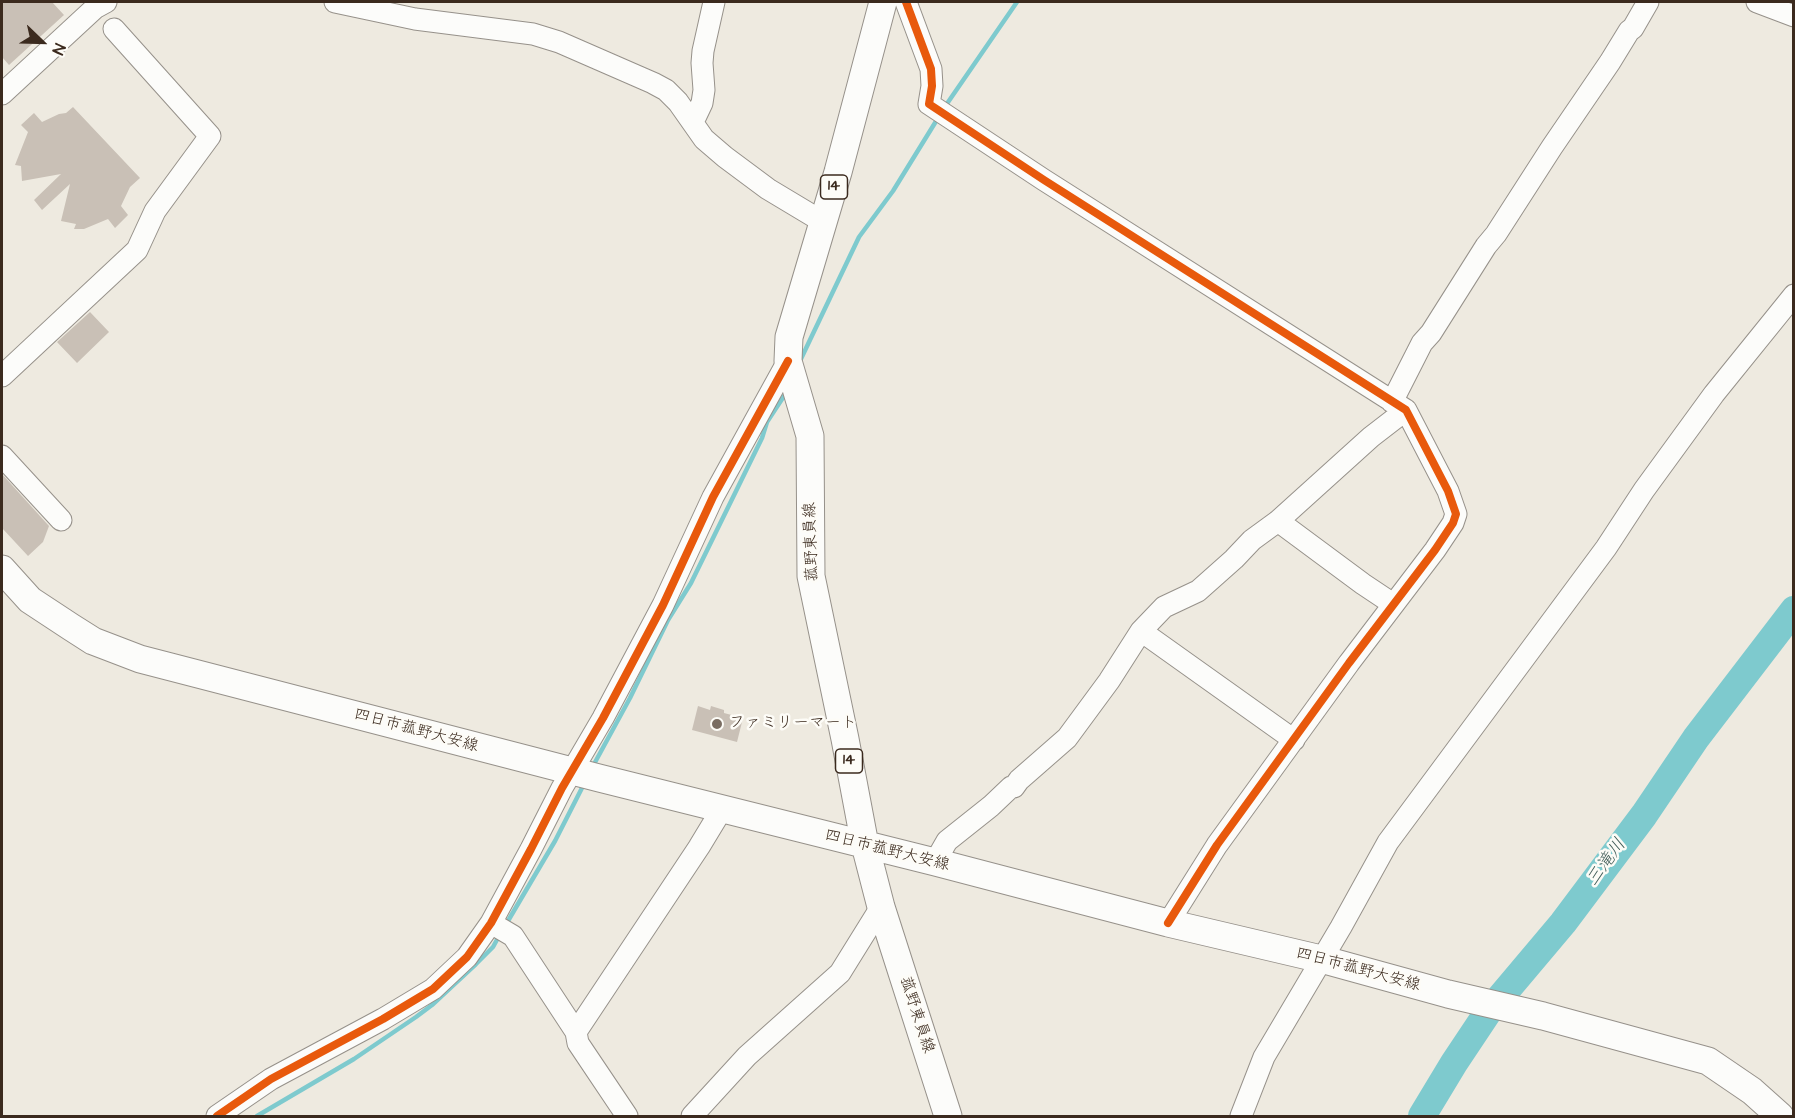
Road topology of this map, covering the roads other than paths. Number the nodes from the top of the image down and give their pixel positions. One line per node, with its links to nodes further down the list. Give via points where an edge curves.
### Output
1 (335, 2): 11 (street, via 415,19 545,38 666,90)
2 (714, 2): 11 (street, via 703,51 702,103)
3 (882, 2): 12 (main road, 菰野東員線 / 14)
4 (906, 2): 16 (street, via 931,69 929,104)
5 (1648, 2): 16 (street, via 1422,343)
6 (1758, 2): 8 (street)
7 (97, 4): 10 (street)
8 (1794, 16)
9 (114, 29): 14 (street, via 210,136 155,211 137,250)
10 (2, 94)
11 (693, 122): 12 (street, via 704,139 725,157 768,189)
12 (824, 222): 15 (main road, 菰野東員線 / 14, via 789,337)
13 (1794, 295): 31 (street, via 1714,394 1606,548 1388,842)
14 (2, 375)
15 (793, 376): 24 (street, via 713,497 625,678); 26 (main road, 菰野東員線 / 14, via 810,436 811,576)
16 (1399, 406): 19 (street, via 1371,437); 21 (street, via 1448,491 1456,514 1435,550)
17 (2, 456): 18 (street)
18 (61, 520)
19 (1278, 521): 21 (street); 22 (street, via 1198,591 1164,607)
20 (2, 569): 24 (main road, 四日市菰野大安線, via 30,600 71,627 140,659)
21 (1393, 604): 23 (street)
22 (1142, 631): 23 (street); 27 (street, via 1067,738 947,841)
23 (1294, 740): 29 (street, via 1217,845)
24 (584, 774): 25 (main road, 四日市菰野大安線); 30 (street)
25 (722, 809): 26 (main road, 四日市菰野大安線); 32 (street)
26 (865, 845): 27 (main road, 四日市菰野大安線); 28 (main road, 菰野東員線 / 14)
27 (935, 862): 29 (main road, 四日市菰野大安線)
28 (881, 907): 35 (street, via 840,973 747,1056); 36 (main road, 菰野東員線 / 14)
29 (1168, 923): 31 (main road, 四日市菰野大安線)
30 (492, 924): 32 (street, via 513,936); 33 (street, via 467,957 433,989 271,1079)
31 (1321, 959): 37 (street, via 1264,1057); 38 (main road, 四日市菰野大安線, via 1708,1061)
32 (576, 1032): 34 (street, via 578,1043)
33 (217, 1116)
34 (627, 1116)
35 (692, 1116)
36 (948, 1116)
37 (1241, 1116)
38 (1780, 1116)

